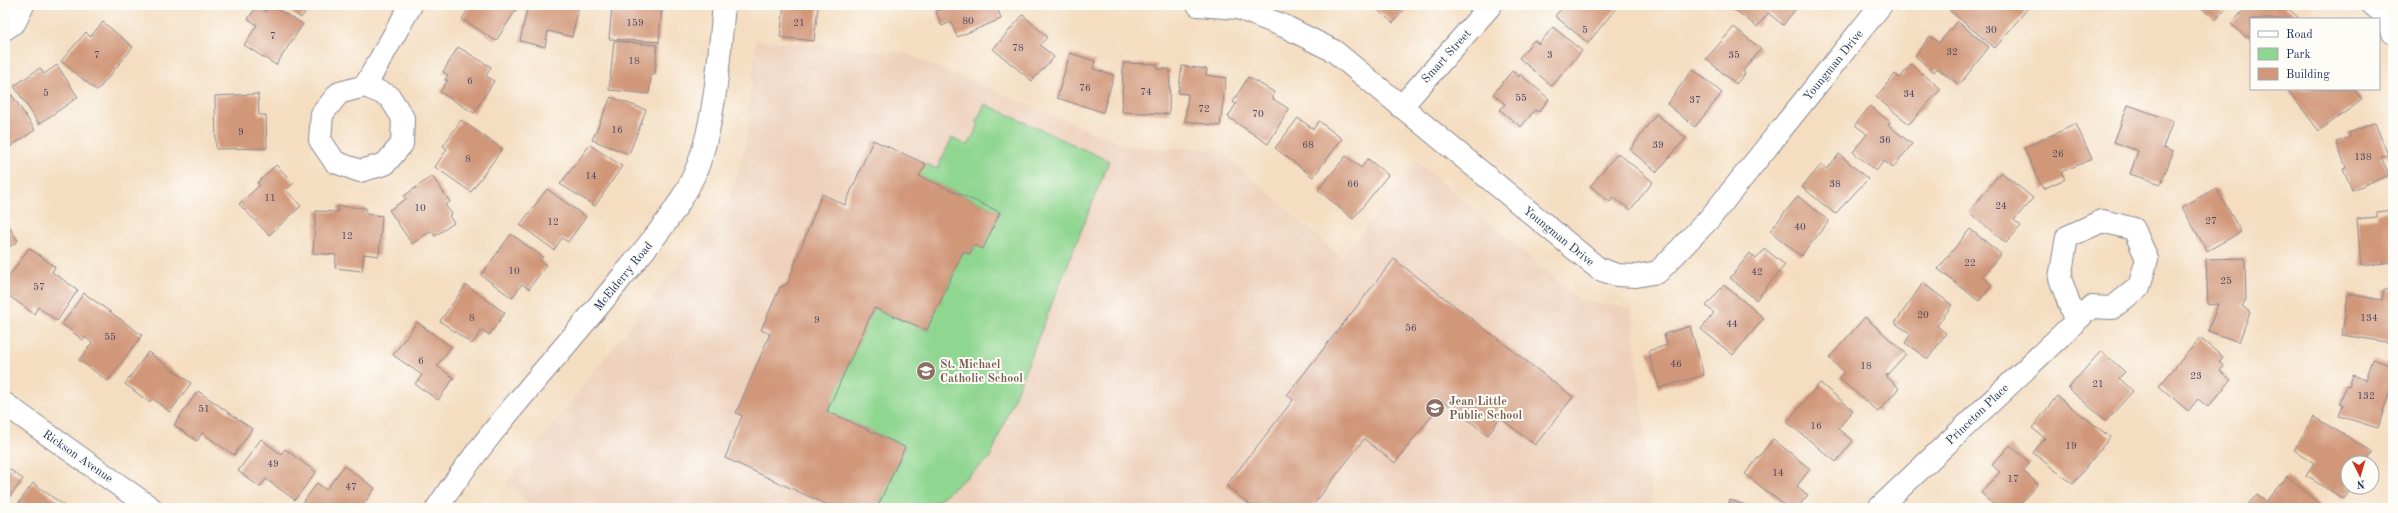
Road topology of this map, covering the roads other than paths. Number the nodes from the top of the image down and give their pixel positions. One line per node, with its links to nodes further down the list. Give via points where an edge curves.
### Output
1 (23, 5): 8 (street, via 15,22)
2 (411, 5): 10 (street)
3 (724, 5): 15 (street, McElderry Road, via 711,111 699,163 684,193 656,236 504,419)
4 (1198, 5): 11 (street, Youngman Drive, via 1238,8 1334,51)
5 (1491, 5): 11 (street, Smart Street)
6 (1881, 5): 11 (street, Youngman Drive, via 1710,218 1658,272 1636,276 1617,275 1599,269)
7 (2373, 5): 9 (street, via 2383,14)
8 (5, 29)
9 (2393, 33)
10 (364, 86)
11 (1401, 107)
12 (2075, 320): 12 (street, Princeton Place, via 2060,278 2067,237 2102,221 2134,229 2147,259 2139,287 2112,308 2091,307); 16 (street, Princeton Place)
13 (5, 404): 14 (street, Rickson Avenue)
14 (151, 508)
15 (437, 508)
16 (1879, 508)

